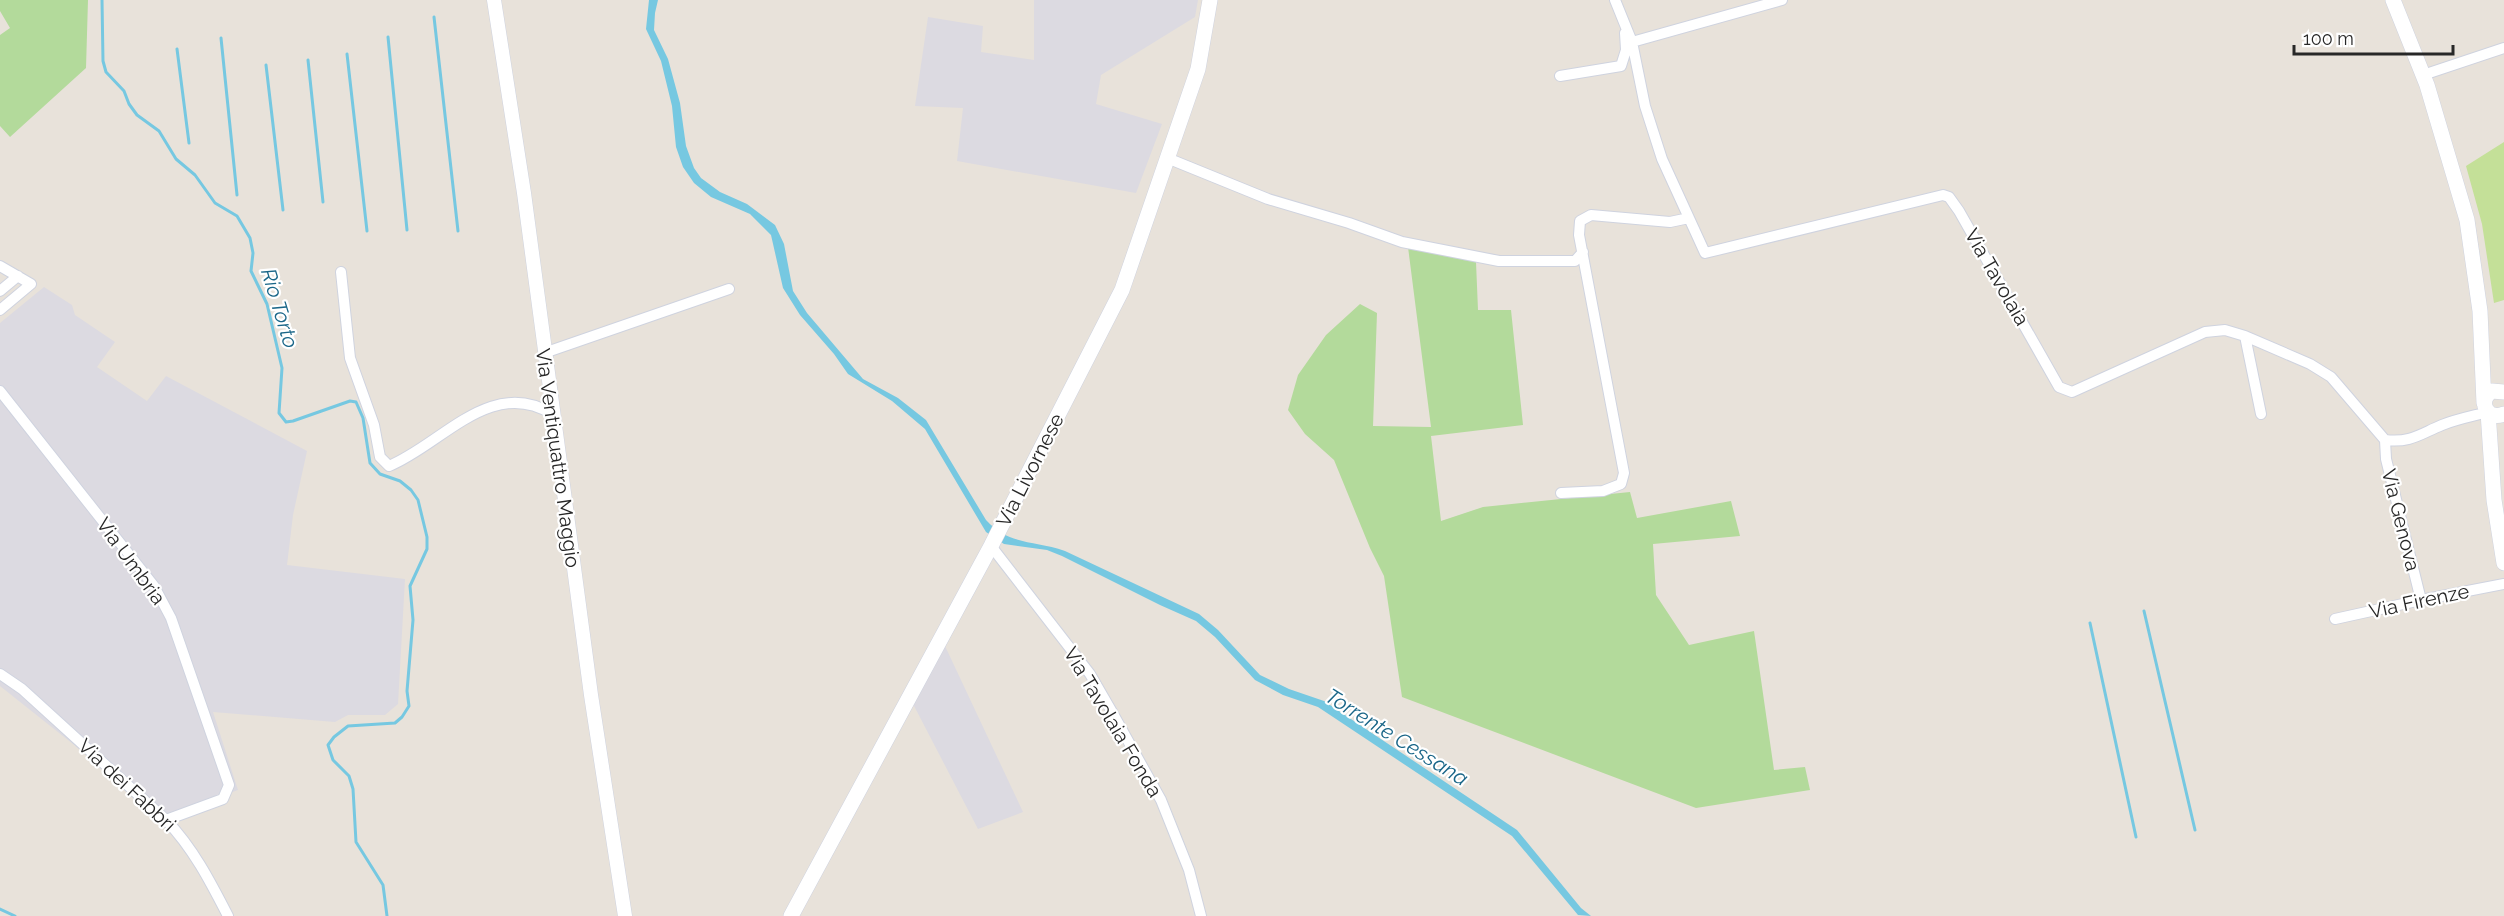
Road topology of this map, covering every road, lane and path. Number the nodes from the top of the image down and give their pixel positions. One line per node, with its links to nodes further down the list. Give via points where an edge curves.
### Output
1 (494, 0): 22 (street, Via Ventiquattro Maggio)
2 (1210, 0): 11 (main road, Via Livornese, via 1198,69)
3 (1615, 0): 6 (street, Via Tavolaia)
4 (1782, 0): 7 (street)
5 (2393, 0): 9 (main road)
6 (1625, 25): 7 (street, Via Tavolaia); 10 (street, via 1626,50 1621,66)
7 (1632, 42): 12 (street, Via Tavolaia, via 1644,106 1662,159)
8 (2504, 48): 9 (street)
9 (2423, 75): 21 (main road, via 2467,220)
10 (1560, 76)
11 (1167, 158): 13 (street, via 1259,196 1402,242 1499,261 1575,261); 32 (main road, Via Livornese, via 1122,290)
12 (1689, 218): 13 (street, via 1670,222 1585,216 1578,227); 20 (street, Via Tavolaia, via 1705,253 1943,195 1949,197 2059,387 2072,392 2205,332 2225,330)
13 (1583, 252): 30 (street, via 1624,473 1621,484 1603,491)
14 (0, 267): 16 (street)
15 (341, 272): 26 (street, via 350,358 374,425 380,458 389,466 488,407 513,402 539,406)
16 (18, 276): 18 (street); 19 (street, via 32,284)
17 (729, 289): 22 (street)
18 (0, 291)
19 (0, 310)
20 (2246, 336): 27 (street); 28 (street, Via Tavolaia, via 2331,377)
21 (2482, 346): 24 (main road, via 2492,378); 25 (main road)
22 (544, 352): 26 (street, Via Ventiquattro Maggio)
23 (0, 391): 38 (street, Via Umbria, via 154,586 171,618 229,785 223,799)
24 (2502, 392): 25 (main road, via 2489,393)
25 (2494, 411): 28 (street, via 2444,424 2402,442); 29 (main road)
26 (552, 414): 40 (street, Via Ventiquattro Maggio)
27 (2261, 414)
28 (2385, 440): 35 (street, Via Genova, via 2386,459)
29 (2494, 455): 31 (main road)
30 (1561, 493)
31 (2499, 498): 33 (main road)
32 (992, 544): 41 (main road, Via Livornese); 42 (street, Via Tavolaia Fonda, via 1090,674 1112,712 1161,800 1189,870)
33 (2504, 563)
34 (2504, 584): 35 (street, Via Firenze)
35 (2421, 600): 36 (street, Via Firenze)
36 (2335, 619)
37 (0, 674): 38 (street, Via dei Fabbri, via 22,689)
38 (166, 820): 39 (street, Via dei Fabbri, via 184,839)
39 (228, 916)
40 (625, 916)
41 (790, 916)
42 (1201, 916)

